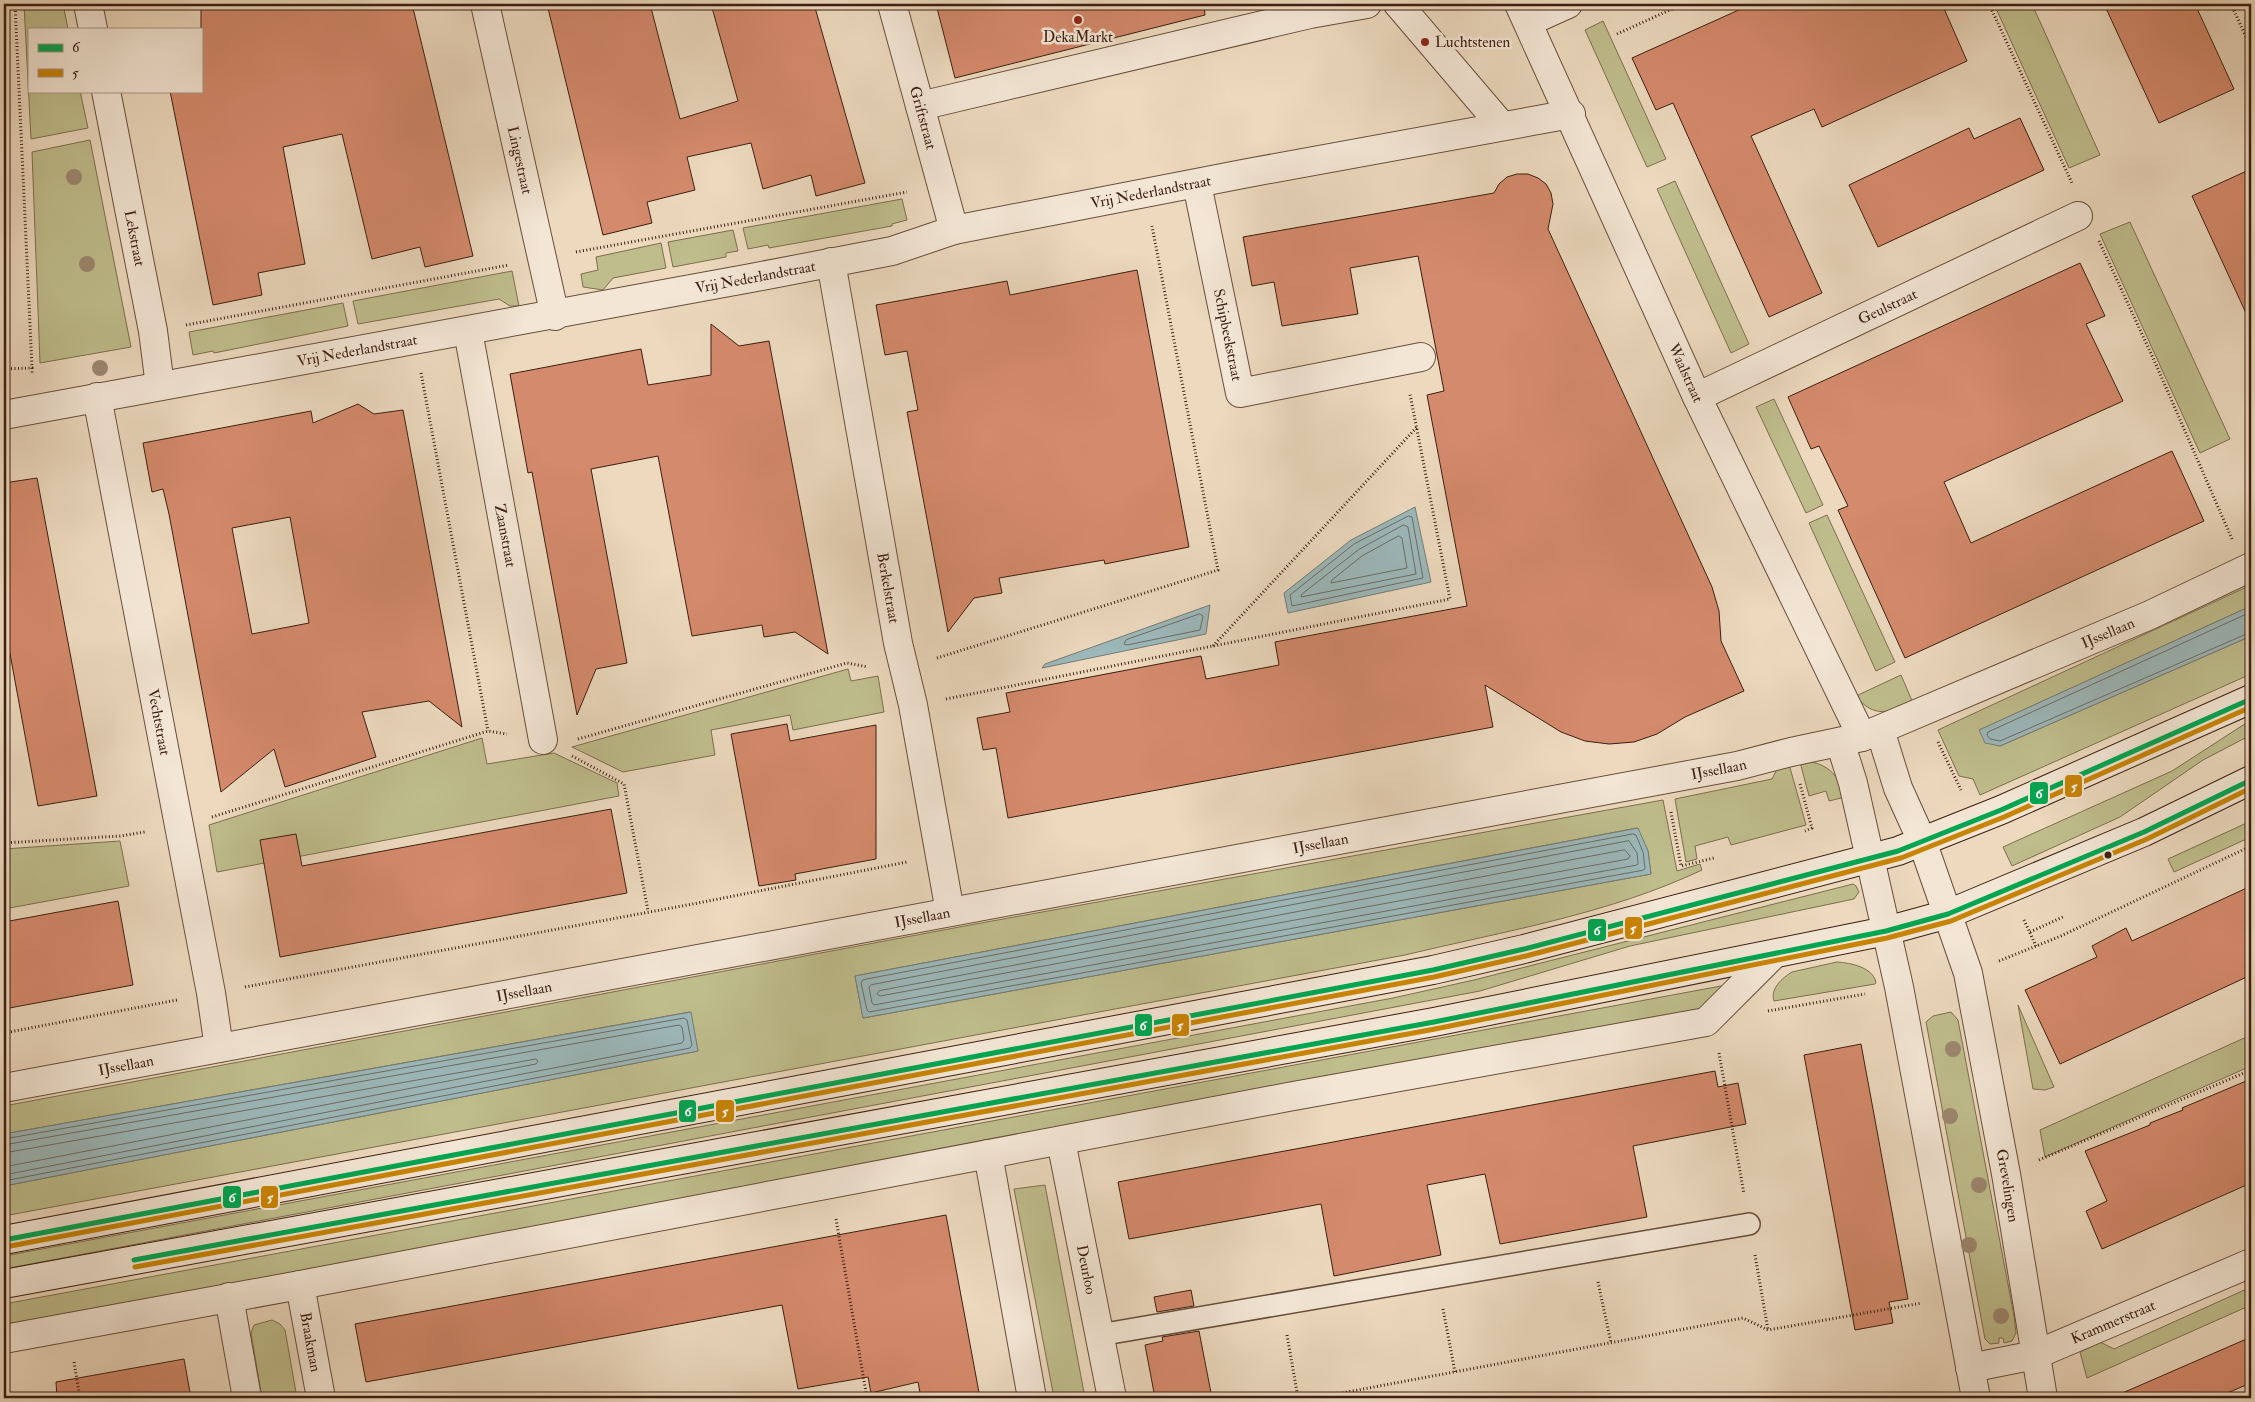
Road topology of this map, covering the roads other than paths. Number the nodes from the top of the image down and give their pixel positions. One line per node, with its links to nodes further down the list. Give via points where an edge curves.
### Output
1 (88, 4): 8 (street)
2 (485, 4): 17 (street, Lingestraat)
3 (892, 4): 10 (street, Griftstraat)
4 (1367, 4): 10 (street, via 1292,18)
5 (1398, 4): 12 (street)
6 (1568, 4): 7 (street)
7 (1524, 13): 11 (street, Waalstraat)
8 (93, 28)
9 (106, 92): 20 (street, Lekstraat, via 153,331)
10 (920, 106): 15 (street, Griftstraat)
11 (1571, 114): 12 (street, Vrij Nederlandstraat); 22 (street, Waalstraat)
12 (1502, 126): 13 (street, Vrij Nederlandstraat)
13 (1197, 184): 15 (street, Vrij Nederlandstraat); 19 (street, Schipbeekstraat, via 1240,393)
14 (2078, 216): 22 (street, Geulstraat)
15 (954, 230): 16 (street, Vrij Nederlandstraat, via 892,251)
16 (831, 262): 17 (street, Vrij Nederlandstraat); 31 (street, Berkelstraat, via 898,643 906,668)
17 (555, 316): 18 (street, Vrij Nederlandstraat)
18 (468, 331): 20 (street, Vrij Nederlandstraat); 27 (street, Zaanstraat)
19 (1412, 359)
20 (160, 386): 21 (street, Vrij Nederlandstraat)
21 (97, 397): 23 (street, Vrij Nederlandstraat); 35 (street, Vechtstraat)
22 (1697, 397): 26 (street, Waalstraat)
23 (4, 415)
24 (2248, 568): 26 (street, IJssellaan, via 2150,615)
25 (2251, 698): 29 (street, via 2000,810)
26 (1861, 736): 29 (street, via 1898,788); 30 (street, via 1853,783); 31 (street, IJssellaan, via 1737,766)
27 (542, 740)
28 (2251, 780): 32 (street, via 2144,832)
29 (1922, 841): 30 (street); 32 (street)
30 (1868, 858): 33 (street); 40 (street, via 1433,970)
31 (950, 912): 35 (street, IJssellaan)
32 (1948, 914): 33 (street); 47 (street, Grevelingen, via 1968,973 2006,1174)
33 (1886, 931): 34 (street); 48 (street)
34 (1774, 955): 37 (street, via 1709,1022); 42 (street, via 1434,1022)
35 (219, 1048): 36 (street, IJssellaan)
36 (4, 1088)
37 (1061, 1141): 38 (street); 45 (street, Deurloo)
38 (988, 1154): 43 (street); 51 (street)
39 (1749, 1224): 45 (lane)
40 (4, 1240)
41 (2251, 1263): 47 (street, Krammerstraat)
42 (4, 1284)
43 (300, 1285): 44 (street); 50 (street, Braakman)
44 (229, 1297): 46 (street); 49 (street)
45 (1100, 1335): 52 (street, Deurloo)
46 (4, 1339)
47 (2035, 1355): 48 (street, Krammerstraat); 54 (street, Grevelingen)
48 (1970, 1368): 53 (street)
49 (247, 1398)
50 (321, 1398)
51 (1032, 1398)
52 (1112, 1398)
53 (1976, 1398)
54 (2043, 1398)

